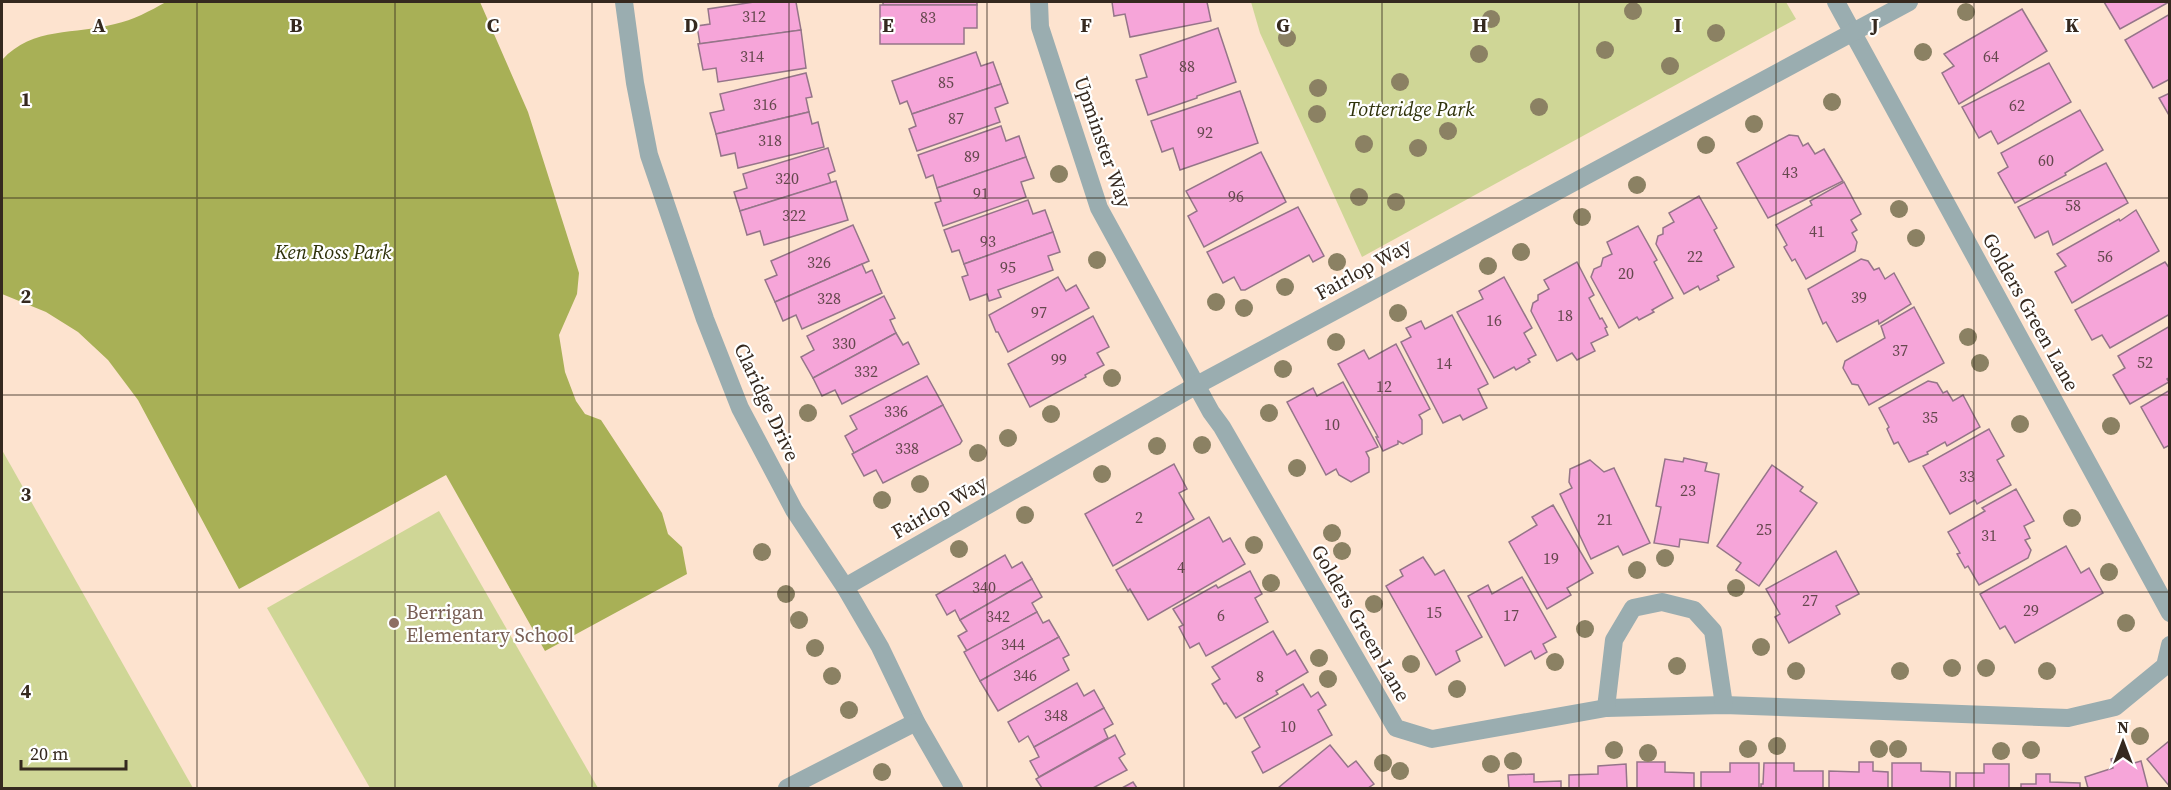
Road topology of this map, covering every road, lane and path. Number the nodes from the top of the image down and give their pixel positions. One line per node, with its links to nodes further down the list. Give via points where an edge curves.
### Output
1 (624, 2): 7 (street, Claridge Drive, via 649,155 705,320 740,408 794,510)
2 (1039, 2): 6 (street, Upminster Way, via 1040,27 1100,208)
3 (1836, 2): 5 (street, Golders Green Lane)
4 (1909, 2): 5 (street, Fairlop Way)
5 (1852, 31): 6 (street, Fairlop Way); 8 (street, Golders Green Lane)
6 (1197, 385): 7 (street, Fairlop Way); 11 (street, Golders Green Lane, via 1396,728 1432,739)
7 (845, 586): 12 (street, Claridge Drive)
8 (2169, 614)
9 (2169, 645): 10 (street, Golders Green Lane, via 2165,666 2115,707 2068,718)
10 (1724, 705): 11 (street, Golders Green Lane); 11 (street, via 1713,631 1694,610 1662,602 1633,608 1614,640)
11 (1606, 708)
12 (916, 722): 13 (street); 14 (street, Claridge Drive)
13 (787, 789)
14 (954, 789)

